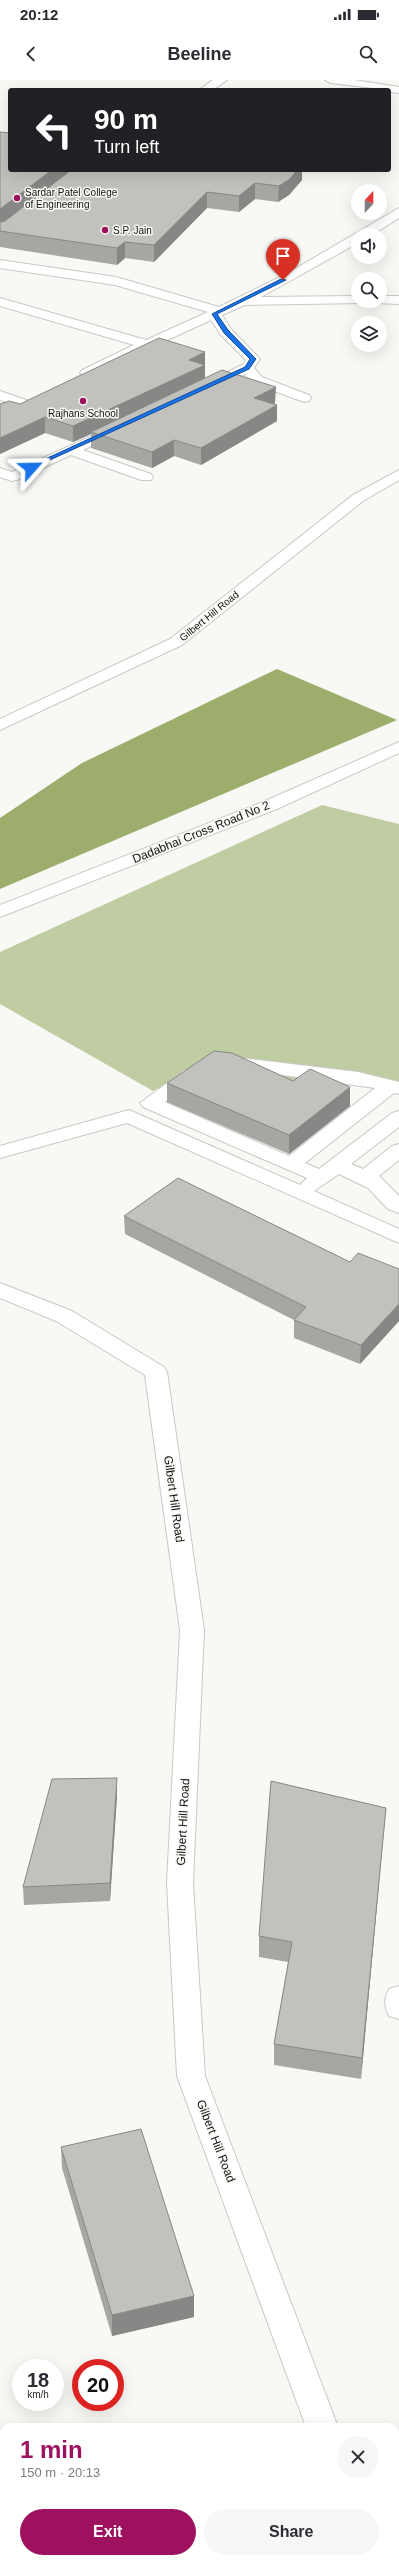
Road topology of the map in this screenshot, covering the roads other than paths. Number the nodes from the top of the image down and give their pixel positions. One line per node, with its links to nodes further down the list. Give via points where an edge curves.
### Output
1 (221, 80): 3 (street)
2 (331, 80): 4 (street)
3 (208, 88)
4 (385, 88)
5 (399, 212): 6 (street)
6 (374, 228)
7 (351, 243): 12 (street, via 325,260)
8 (0, 264): 14 (street, via 116,281)
9 (351, 300): 12 (street)
10 (387, 300): 11 (street)
11 (399, 300)
12 (240, 301): 14 (street)
13 (0, 302): 15 (street)
14 (217, 313): 15 (street); 16 (street, via 226,332 253,359)
15 (145, 344): 17 (street)
16 (247, 368): 18 (street); 21 (street, via 257,380)
17 (74, 379)
18 (190, 394)
19 (0, 395): 22 (street)
20 (38, 397): 22 (street)
21 (304, 398)
22 (24, 404): 23 (street)
23 (6, 413)
24 (134, 420): 25 (street)
25 (70, 450): 27 (street); 29 (street)
26 (0, 472): 27 (street, via 12,477)
27 (17, 474): 30 (street)
28 (399, 474): 31 (street, Gilbert Hill Road, via 358,498 176,642)
29 (146, 476)
30 (0, 483)
31 (0, 725)
32 (399, 747): 33 (street, Dadabhai Cross Road No 2, via 271,804)
33 (0, 911)
34 (394, 1087): 37 (street); 41 (street, via 358,1078 212,1063 150,1103)
35 (399, 1117): 36 (street)
36 (391, 1130): 40 (street)
37 (322, 1140): 40 (street); 41 (street)
38 (399, 1150): 43 (street)
39 (0, 1152): 44 (street, via 129,1116)
40 (352, 1153): 42 (street)
41 (291, 1164): 42 (street)
42 (328, 1172): 43 (street); 44 (street)
43 (365, 1177): 45 (street, via 380,1186)
44 (301, 1193): 46 (street)
45 (399, 1207)
46 (399, 1237)
47 (0, 1290): 50 (street, Gilbert Hill Road, via 64,1316 156,1372 192,1630 180,1883 192,2076)
48 (399, 1997): 49 (street)
49 (399, 2008)
50 (321, 2423)

